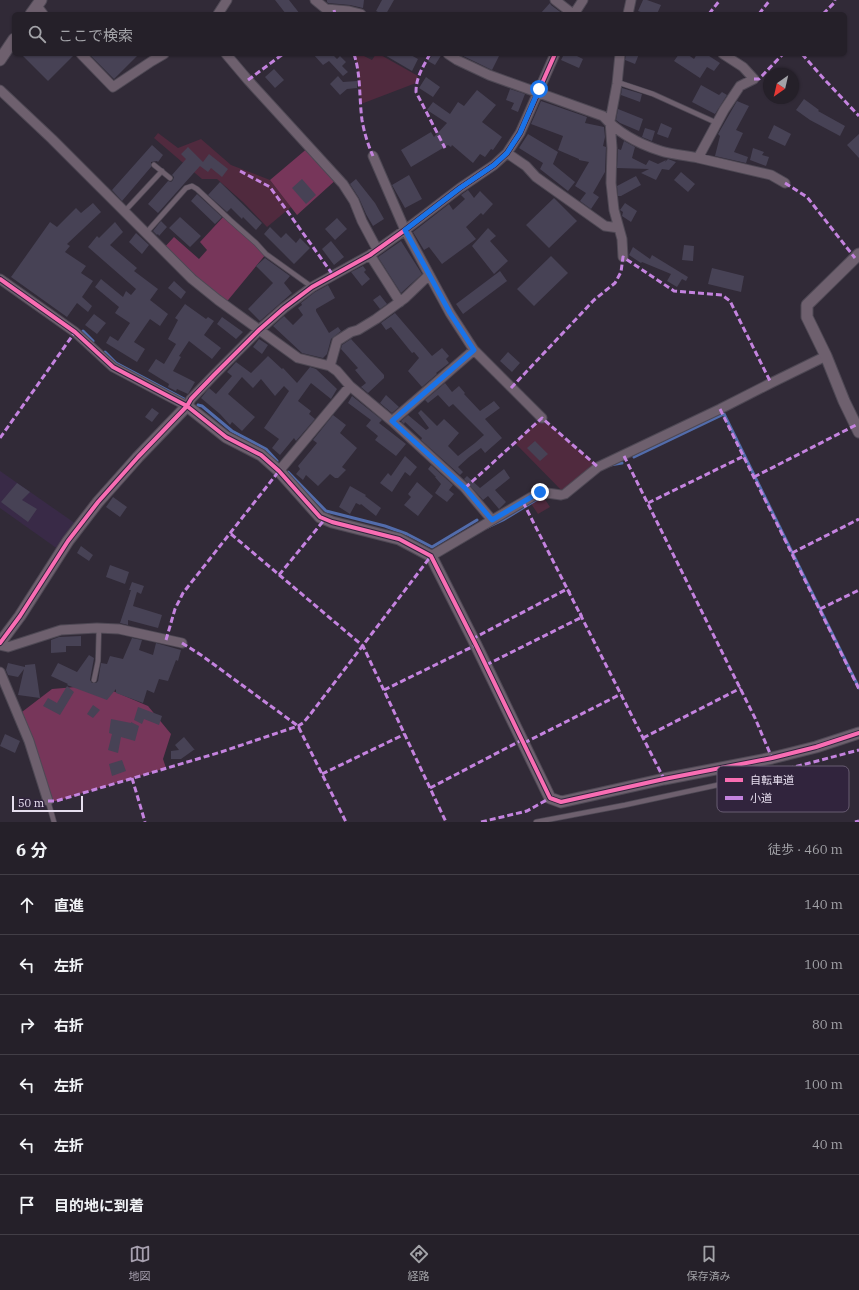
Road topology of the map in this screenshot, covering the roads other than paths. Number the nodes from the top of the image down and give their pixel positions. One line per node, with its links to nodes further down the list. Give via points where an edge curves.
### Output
1 (228, 0): 7 (street)
2 (315, 0): 6 (street)
3 (555, 0): 9 (street)
4 (583, 0): 10 (street)
5 (631, 0): 11 (street)
6 (327, 4): 8 (street)
7 (219, 12)
8 (353, 12)
9 (570, 12)
10 (574, 12)
11 (629, 12)
12 (12, 42): 20 (street)
13 (83, 56): 14 (street, via 113,87)
14 (161, 56)
15 (228, 56): 37 (street, via 343,184 354,201)
16 (451, 56): 23 (street, via 489,75)
17 (554, 56): 23 (street)
18 (620, 56): 21 (street)
19 (726, 56): 24 (street, via 743,66 754,79 740,86)
20 (0, 60)
21 (617, 82): 24 (lane, via 667,100); 25 (street)
22 (0, 90): 33 (street)
23 (537, 94): 25 (street, via 603,116); 26 (street, via 520,133)
24 (717, 123): 28 (street)
25 (610, 125): 28 (street, via 629,138 662,151); 34 (street, via 611,183)
26 (507, 153): 34 (street, via 605,226); 35 (street)
27 (373, 156): 35 (street)
28 (698, 158): 32 (street, via 771,175)
29 (154, 164): 30 (lane)
30 (162, 171): 31 (lane); 33 (lane)
31 (170, 178)
32 (785, 183)
33 (124, 212): 36 (street)
34 (619, 228): 39 (street)
35 (405, 230): 37 (street); 40 (street)
36 (146, 233): 42 (lane, via 186,188 192,186 266,254); 44 (street, via 192,278)
37 (373, 252): 42 (street); 43 (street)
38 (859, 254): 46 (street, via 807,305 807,317)
39 (623, 257)
40 (429, 275): 43 (street); 45 (street)
41 (0, 279): 49 (street, via 75,332 113,367)
42 (312, 287): 44 (street)
43 (400, 302): 47 (street, via 338,341)
44 (259, 330): 47 (street, via 298,358); 49 (street)
45 (474, 350): 50 (street); 51 (street)
46 (826, 356): 52 (street); 54 (street, via 598,468 566,494 540,492)
47 (330, 366): 48 (street, via 338,371)
48 (350, 386): 51 (street); 53 (street)
49 (187, 406): 53 (street, via 226,437 261,455); 58 (street, via 98,502 68,541)
50 (542, 418)
51 (392, 421): 54 (street, via 465,488)
52 (859, 432)
53 (279, 471): 55 (street, via 320,517 399,539)
54 (492, 520): 55 (street)
55 (431, 556): 63 (street, via 550,798 561,802)
56 (99, 628): 57 (street, via 119,629); 58 (street, via 61,630 8,647); 60 (lane, via 98,661)
57 (182, 643)
58 (0, 644)
59 (0, 672): 65 (street, via 29,741)
60 (94, 680)
61 (859, 733): 62 (street, via 816,747)
62 (732, 766)
63 (717, 769)
64 (717, 785): 67 (lane)
65 (48, 801): 66 (lane)
66 (54, 822)
67 (536, 822)

